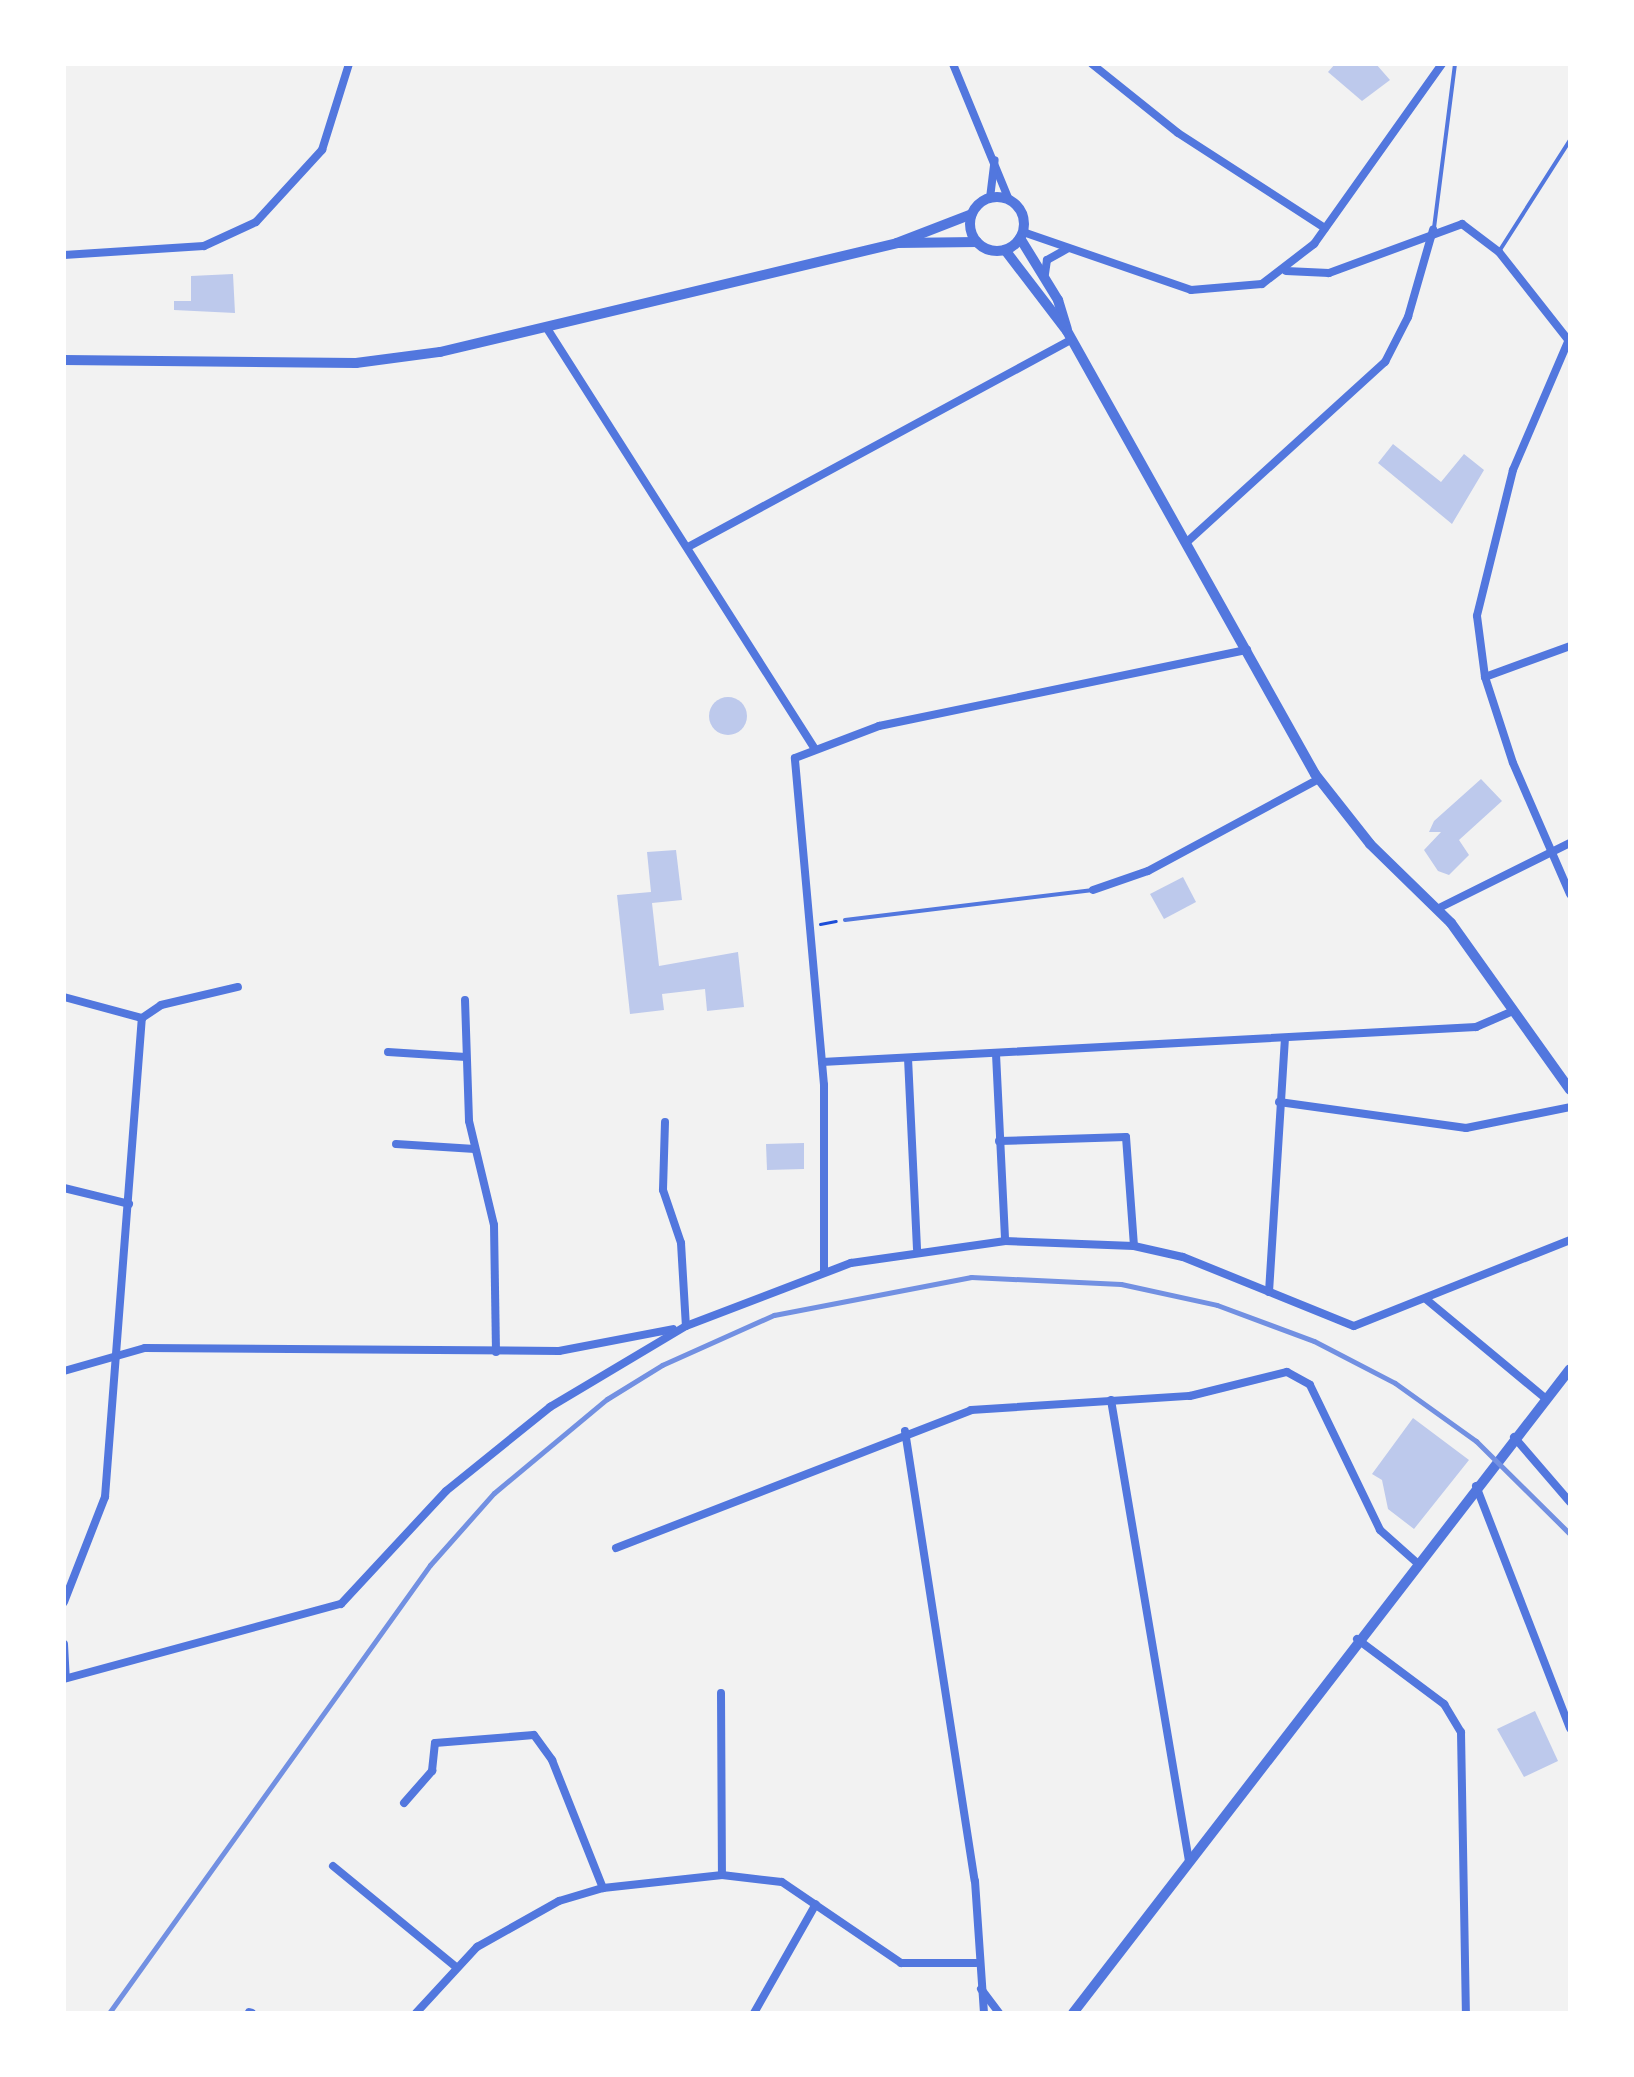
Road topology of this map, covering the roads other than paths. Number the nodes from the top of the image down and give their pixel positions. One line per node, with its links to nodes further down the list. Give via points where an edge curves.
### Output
1 (349, 64): 19 (street, via 322,150 256,222 204,246)
2 (953, 64): 7 (street)
3 (1092, 64): 11 (street, via 1167,125)
4 (1442, 64): 11 (street)
5 (1455, 64): 12 (lane)
6 (1570, 140): 18 (lane)
7 (995, 159): 8 (street); 9 (street)
8 (990, 198): 9 (street); 10 (street)
9 (1009, 200): 13 (street, via 1021,210)
10 (972, 214): 14 (street); 15 (street)
11 (1325, 228): 20 (street)
12 (1433, 230): 18 (street, via 1462,224); 20 (street, via 1329,273); 26 (street, via 1408,317 1385,362)
13 (1022, 235): 16 (street); 17 (street); 21 (street)
14 (977, 242): 15 (street); 17 (street)
15 (897, 243): 22 (street)
16 (1073, 249): 20 (street, via 1204,292 1251,288); 21 (street, via 1049,257)
17 (1005, 250): 23 (street)
18 (1499, 252): 24 (street)
19 (64, 255)
20 (1286, 271)
21 (1045, 274): 23 (street)
22 (548, 330): 25 (street, via 356,363); 27 (street)
23 (1069, 336): 26 (street); 27 (street)
24 (1569, 339): 30 (street, via 1513,470 1477,616)
25 (64, 360)
26 (1187, 542): 29 (street)
27 (688, 547): 31 (street)
28 (1570, 646): 30 (street)
29 (1247, 650): 31 (street, via 902,721); 32 (street)
30 (1485, 677): 34 (street)
31 (814, 747): 49 (street, via 792,763)
32 (1319, 779): 35 (street, via 1148,871); 37 (street, via 1370,844)
33 (1570, 843): 34 (street)
34 (1549, 852): 36 (street); 37 (street)
35 (1093, 890): 38 (lane)
36 (1570, 894)
37 (1437, 909): 42 (street)
38 (845, 920)
39 (238, 987): 43 (street, via 161,1005)
40 (64, 997): 43 (street)
41 (465, 1000): 47 (street)
42 (1513, 1011): 44 (street, via 1486,1026); 50 (street)
43 (142, 1018): 58 (street)
44 (1285, 1039): 46 (street); 51 (street)
45 (388, 1052): 47 (street)
46 (996, 1054): 48 (street); 54 (street)
47 (466, 1057): 56 (street)
48 (908, 1058): 49 (street); 62 (street)
49 (822, 1062): 63 (street)
50 (1570, 1090)
51 (1279, 1102): 52 (street, via 1466,1128); 64 (street)
52 (1570, 1107)
53 (665, 1122): 66 (street, via 663,1190 681,1243)
54 (999, 1141): 60 (street); 61 (street, via 1126,1137)
55 (396, 1144): 56 (street)
56 (475, 1149): 67 (street, via 494,1225)
57 (64, 1188): 58 (street)
58 (129, 1204): 68 (street)
59 (1570, 1240): 65 (street)
60 (1005, 1241): 61 (street); 62 (street)
61 (1134, 1246): 64 (street)
62 (917, 1249): 63 (street)
63 (824, 1271): 66 (street)
64 (1269, 1292): 65 (street, via 1354,1326)
65 (1427, 1300): 71 (street)
66 (686, 1326): 67 (street, via 604,1346); 82 (street, via 584,1385 494,1450 341,1604)
67 (496, 1352): 68 (street)
68 (119, 1353): 70 (street); 79 (street, via 105,1497)
69 (1570, 1369): 71 (street)
70 (64, 1371)
71 (1545, 1398): 74 (street)
72 (1111, 1400): 73 (street, via 985,1408); 78 (street, via 1190,1396 1287,1372 1302,1377 1380,1530); 86 (street)
73 (905, 1431): 77 (street); 91 (street, via 975,1881)
74 (1513, 1436): 75 (street); 76 (street)
75 (1476, 1484): 78 (street); 84 (street)
76 (1570, 1502)
77 (616, 1548)
78 (1416, 1562): 80 (street)
79 (64, 1602)
80 (1356, 1638): 86 (street); 99 (street, via 1444,1704 1461,1732)
81 (64, 1644): 82 (street)
82 (65, 1678)
83 (721, 1693): 88 (street)
84 (1570, 1728)
85 (404, 1803): 89 (street, via 432,1771 435,1743 534,1735 552,1760)
86 (1189, 1862): 98 (street)
87 (333, 1866): 92 (street)
88 (722, 1875): 89 (street); 90 (street, via 770,1876)
89 (603, 1888): 92 (street, via 504,1930)
90 (816, 1904): 91 (street, via 901,1963); 95 (street)
91 (976, 1963): 93 (street)
92 (456, 1967): 94 (street)
93 (980, 1989): 96 (street); 97 (street)
94 (416, 2013)
95 (754, 2013)
96 (984, 2013)
97 (999, 2013)
98 (1073, 2013)
99 (1466, 2013)

